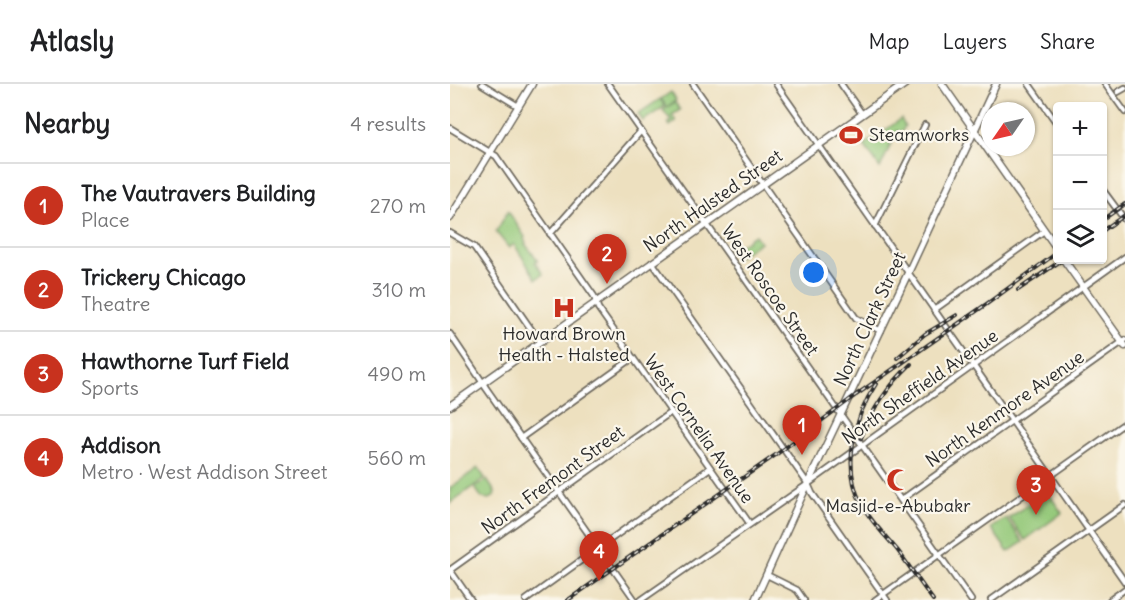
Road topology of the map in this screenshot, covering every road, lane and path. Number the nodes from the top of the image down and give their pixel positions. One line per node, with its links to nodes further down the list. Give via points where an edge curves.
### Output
1 (482, 84): 14 (street)
2 (532, 84): 14 (main road)
3 (608, 84): 20 (street, West Roscoe Street)
4 (693, 84): 24 (street)
5 (776, 84): 22 (street)
6 (841, 84): 16 (street)
7 (904, 84): 16 (main road, North Halsted Street)
8 (942, 84): 21 (main road)
9 (996, 84): 21 (main road, North Clark Street)
10 (1029, 84): 17 (street)
11 (1105, 84): 15 (street)
12 (1125, 88): 13 (street)
13 (1118, 92)
14 (518, 106): 23 (main road)
15 (1125, 112)
16 (862, 114): 22 (main road, North Halsted Street)
17 (1053, 118)
18 (925, 125): 29 (street)
19 (450, 128): 23 (street, West Cornelia Avenue)
20 (641, 131): 28 (street, West Roscoe Street); 32 (street)
21 (974, 131): 30 (main road); 37 (main road, North Clark Street)
22 (818, 145): 24 (main road, North Halsted Street); 29 (street)
23 (490, 152): 26 (main road); 32 (street, West Cornelia Avenue)
24 (763, 184): 28 (main road, North Halsted Street); 41 (street, via 856,318)
25 (1107, 196): 27 (street)
26 (450, 218)
27 (1125, 220)
28 (707, 224): 35 (main road, North Halsted Street); 50 (street, West Roscoe Street)
29 (875, 226): 37 (street)
30 (1044, 231): 33 (main road); 40 (street)
31 (450, 233): 43 (street, via 474,248)
32 (550, 234): 39 (street, West Cornelia Avenue)
33 (1053, 243)
34 (1125, 257): 38 (street, North Sheffield Avenue)
35 (652, 262): 39 (main road, North Halsted Street); 57 (street)
36 (1067, 264): 38 (main road)
37 (908, 273): 40 (street); 41 (main road, North Clark Street)
38 (1083, 287): 44 (main road); 46 (street, North Sheffield Avenue)
39 (596, 302): 43 (main road, North Halsted Street); 45 (street, West Cornelia Avenue)
40 (934, 310): 46 (street)
41 (881, 331): 50 (main road, North Clark Street)
42 (450, 334): 47 (street)
43 (540, 342): 47 (main road, North Halsted Street)
44 (1124, 343): 51 (street, North Kenmore Avenue)
45 (633, 358): 49 (street, West Cornelia Avenue); 53 (street)
46 (973, 365): 51 (street); 54 (street, North Sheffield Avenue)
47 (483, 382): 48 (main road, North Halsted Street); 53 (street)
48 (450, 406)
49 (671, 412): 55 (street, West Cornelia Avenue); 58 (street, North Fremont Street)
50 (841, 415): 54 (street, West Roscoe Street); 57 (main road, North Clark Street)
51 (1012, 421): 56 (street); 59 (street, North Kenmore Avenue)
52 (1125, 423): 56 (street)
53 (521, 438): 58 (street)
54 (862, 444): 57 (street, North Sheffield Avenue); 59 (street, West Roscoe Street)
55 (710, 468): 61 (street, West Cornelia Avenue); 63 (street)
56 (1051, 476): 62 (street); 64 (street)
57 (808, 484): 61 (street, North Sheffield Avenue); 66 (main road, North Clark Street); 69 (street)
58 (559, 492): 63 (street); 65 (street, North Fremont Street)
59 (901, 500): 64 (street, West Roscoe Street)
60 (1125, 505): 62 (street)
61 (750, 524): 73 (street, North Sheffield Avenue)
62 (1089, 531): 67 (street); 79 (street)
63 (599, 548): 71 (street); 72 (street)
64 (939, 555): 69 (street); 78 (street, West Roscoe Street)
65 (450, 570): 70 (street)
66 (767, 575): 74 (main road, North Clark Street); 75 (street, via 798,590)
67 (1125, 582)
68 (1125, 589): 80 (street)
69 (884, 594): 76 (street); 77 (street)
70 (471, 600)
71 (526, 600)
72 (635, 600)
73 (641, 600)
74 (755, 600)
75 (804, 600)
76 (875, 600)
77 (887, 600)
78 (971, 600)
79 (991, 600)
80 (1110, 600)

